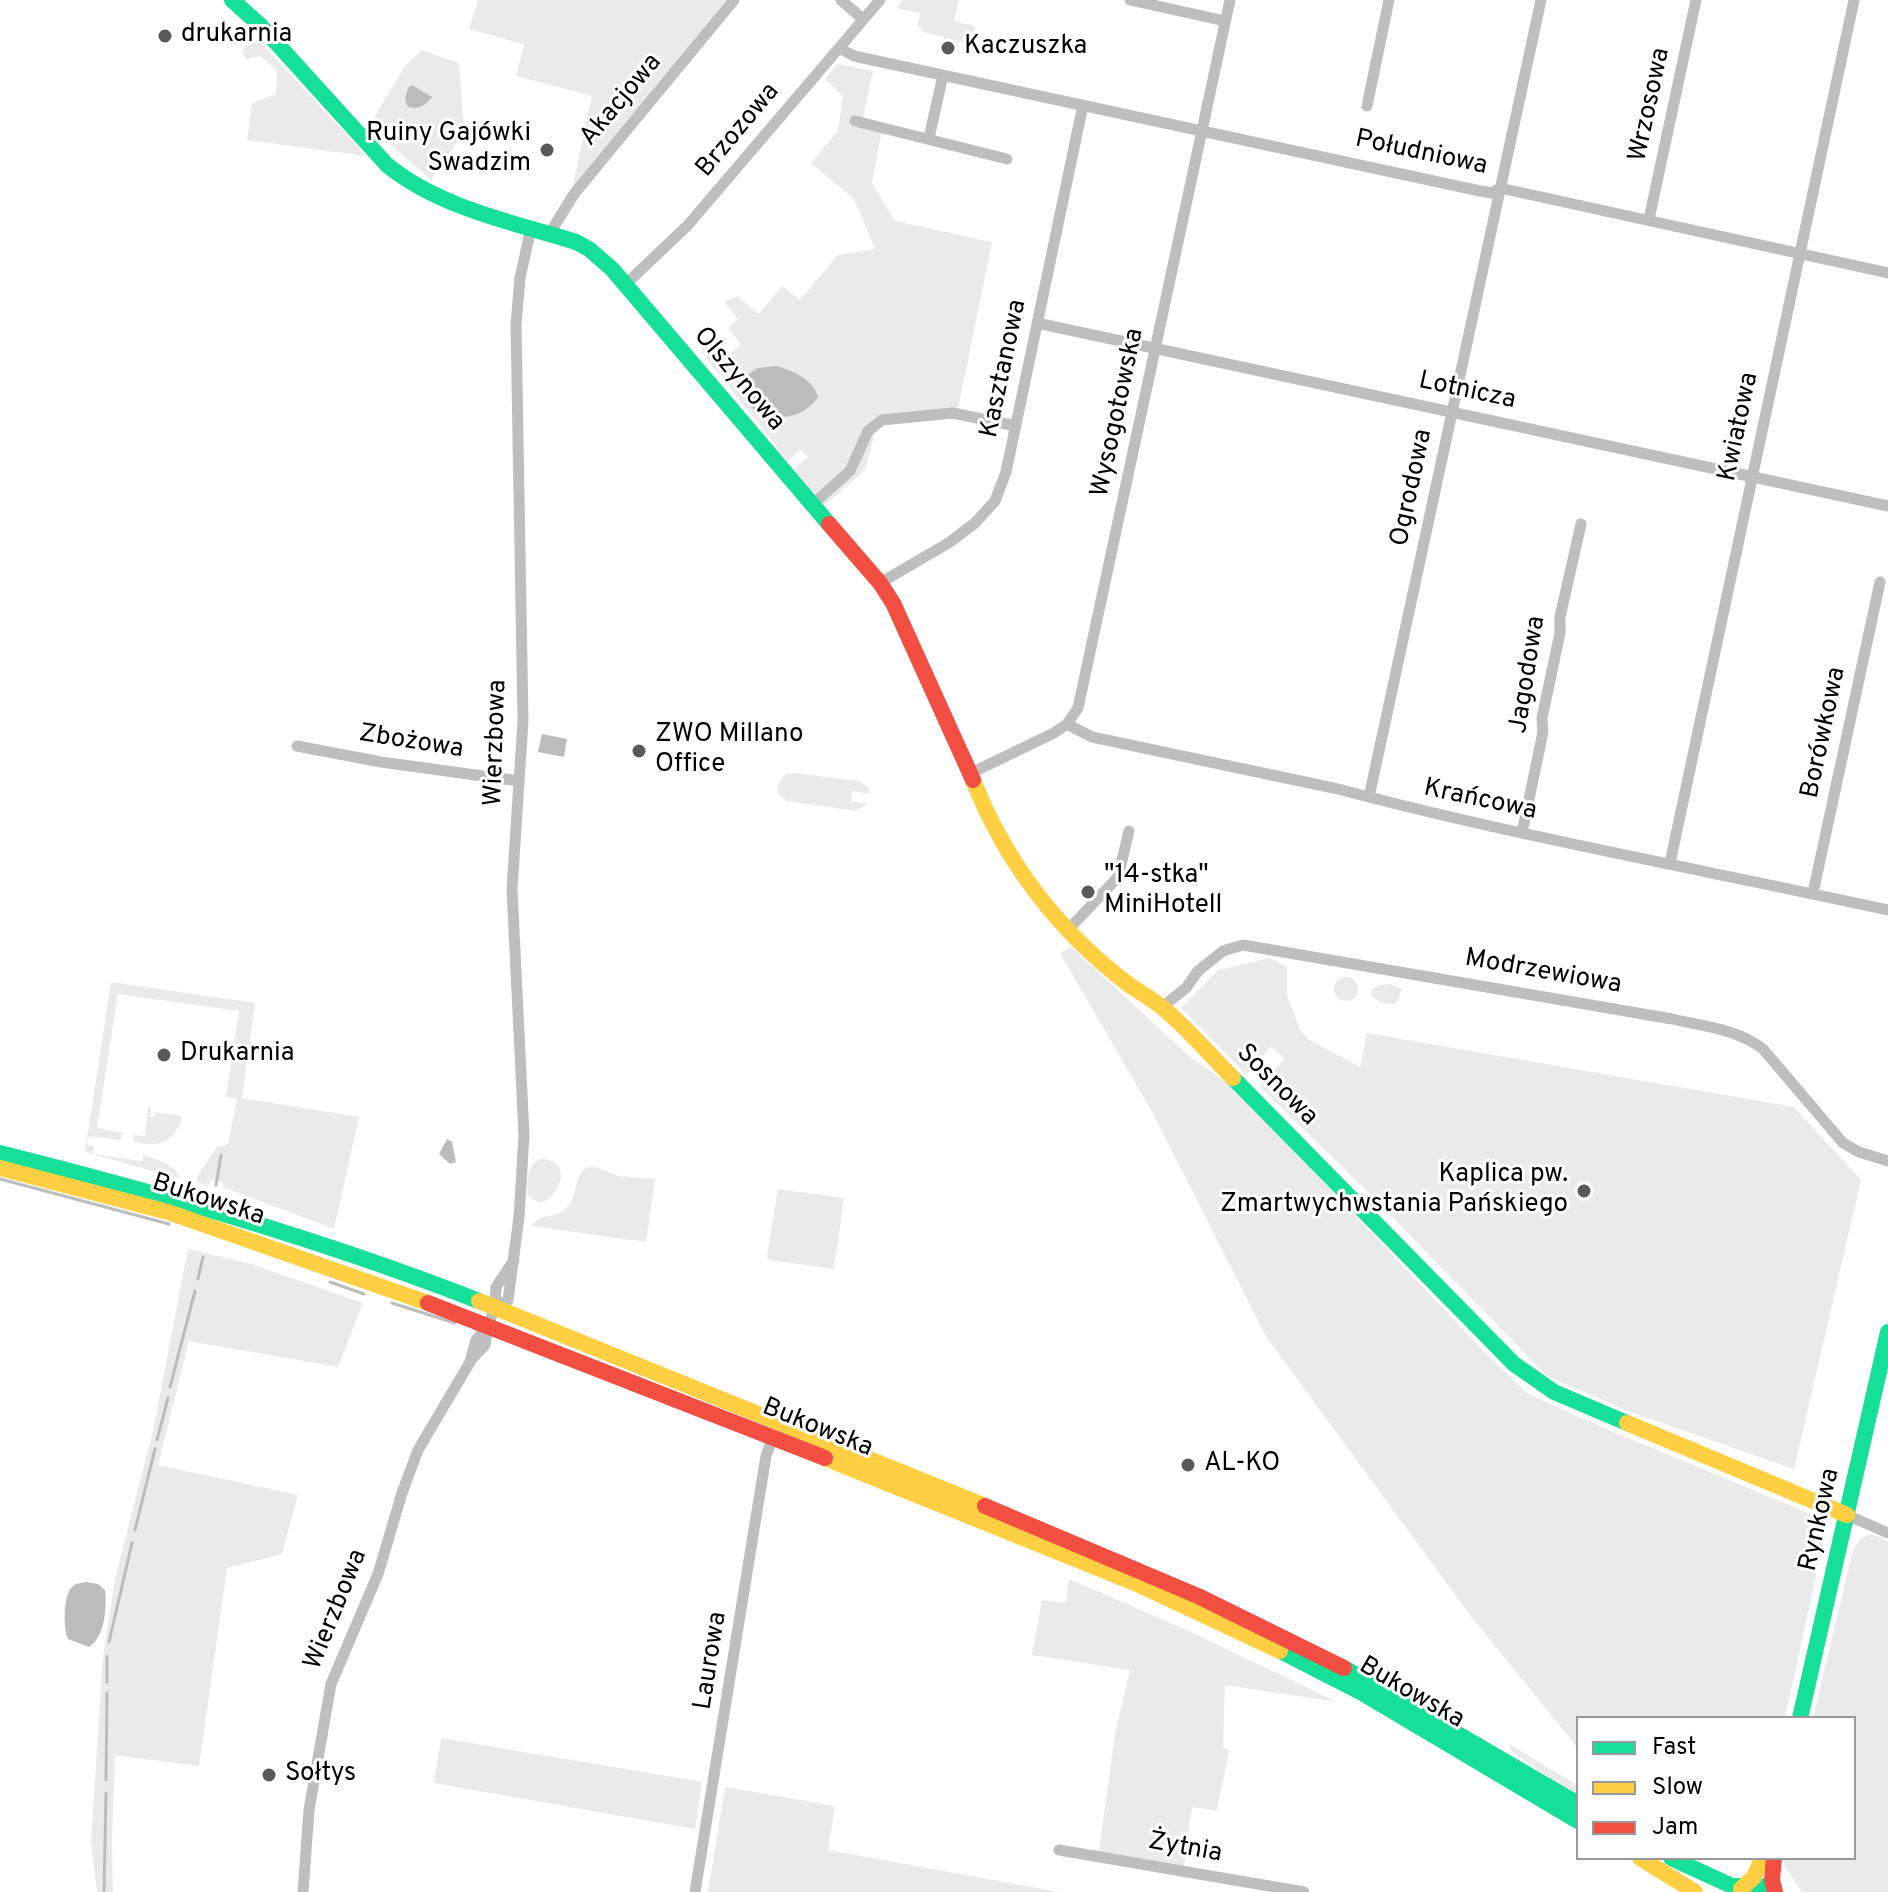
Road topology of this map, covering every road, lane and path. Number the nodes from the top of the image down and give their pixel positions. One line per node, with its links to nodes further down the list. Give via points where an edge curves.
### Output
1 (232, 0): 23 (main road, Olszynowa, via 397,174 454,204)
2 (734, 0): 24 (street, Akacjowa, via 574,194)
3 (841, 0): 11 (street)
4 (880, 0): 11 (street, Brzozowa)
5 (1130, 0): 12 (street)
6 (1230, 0): 12 (street, Wysogotowska)
7 (1389, 0): 16 (street)
8 (1541, 0): 21 (street, Ogrodowa)
9 (1696, 0): 22 (street, Wrzosowa)
10 (1854, 0): 25 (street, Kwiatowa)
11 (863, 19): 13 (street, Brzozowa)
12 (1225, 21): 18 (street, Wysogotowska)
13 (839, 48): 14 (street, Południowa, via 850,55); 27 (street, Brzozowa, via 688,225)
14 (943, 75): 15 (street, Południowa); 19 (street)
15 (1083, 105): 18 (street, Południowa); 28 (street, Kasztanowa)
16 (1367, 106)
17 (855, 121): 19 (street)
18 (1203, 130): 21 (street, Południowa, via 1492,193); 29 (street, Wysogotowska)
19 (929, 138): 20 (street)
20 (1007, 159)
21 (1500, 188): 22 (street, Południowa); 30 (street, Ogrodowa)
22 (1649, 219): 25 (street, Południowa)
23 (531, 228): 24 (main road, Olszynowa); 41 (street, Wierzbowa, via 516,324 523,709)
24 (550, 233): 27 (main road, Olszynowa, via 589,249)
25 (1800, 254): 26 (street, Południowa); 32 (street, Kwiatowa)
26 (1888, 273)
27 (626, 284): 33 (main road, Olszynowa)
28 (1037, 323): 29 (street, Lotnicza); 31 (street, Kasztanowa)
29 (1155, 348): 30 (street, Lotnicza); 38 (street, Wysogotowska, via 1083,689)
30 (1452, 412): 32 (street, Lotnicza); 42 (street, Ogrodowa)
31 (1016, 426): 33 (street, via 953,413 882,420 868,431 850,471); 37 (street, Kasztanowa, via 995,501 964,533)
32 (1752, 476): 34 (street, Lotnicza); 45 (street, Kwiatowa)
33 (813, 504): 37 (main road, Olszynowa)
34 (1888, 506)
35 (1581, 524): 44 (street, Jagodowa)
36 (1880, 582): 46 (street, Borówkowa)
37 (880, 583): 40 (main road, Olszynowa)
38 (1067, 724): 40 (street); 42 (street, Krańcowa, via 1092,737)
39 (297, 746): 41 (street, Zbożowa)
40 (969, 774): 48 (main road, Sosnowa, via 998,839)
41 (519, 781): 53 (street, Wierzbowa, via 512,889 524,1135)
42 (1369, 797): 44 (street, Krańcowa)
43 (1129, 831): 48 (street, via 1118,877)
44 (1522, 833): 45 (street, Krańcowa)
45 (1670, 863): 46 (street, Krańcowa)
46 (1813, 893): 47 (street, Krańcowa)
47 (1888, 910)
48 (1068, 930): 49 (main road, Sosnowa)
49 (1162, 1007): 51 (street, Modrzewiowa, via 1223,951 1243,945 1680,1021 1750,1039 1843,1143); 60 (main road, Sosnowa, via 1532,1379)
50 (0, 1153): 55 (main road, Bukowska, via 271,1228)
51 (1888, 1161)
52 (0, 1168): 57 (main road, Bukowska, via 182,1217)
53 (514, 1260): 54 (street, Wierzbowa); 56 (street, Wierzbowa, via 508,1300)
54 (496, 1287): 55 (street); 56 (street, Wierzbowa)
55 (468, 1297): 56 (main road, Bukowska)
56 (495, 1308): 57 (street, Wierzbowa); 63 (main road, Bukowska, via 1218,1605 1382,1688)
57 (488, 1325): 59 (main road, Bukowska); 71 (street, Wierzbowa, via 485,1345 412,1462 378,1574 331,1684 309,1810)
58 (1888, 1332): 60 (main road, Rynkowa)
59 (773, 1437): 64 (main road, Bukowska, via 1221,1621 1391,1709); 72 (street, Laurowa)
60 (1847, 1515): 61 (street); 62 (main road, Rynkowa)
61 (1888, 1533)
62 (1800, 1716)
63 (1576, 1803)
64 (1576, 1820)
65 (1059, 1850): 73 (street, Żytnia)
66 (1643, 1860): 74 (main road)
67 (1675, 1860): 70 (main road)
68 (1761, 1860): 70 (main road)
69 (1774, 1860): 75 (main road)
70 (1741, 1890): 75 (main road, via 1761,1886)
71 (303, 1892)
72 (695, 1892)
73 (1304, 1892)
74 (1695, 1892)
75 (1774, 1892)

